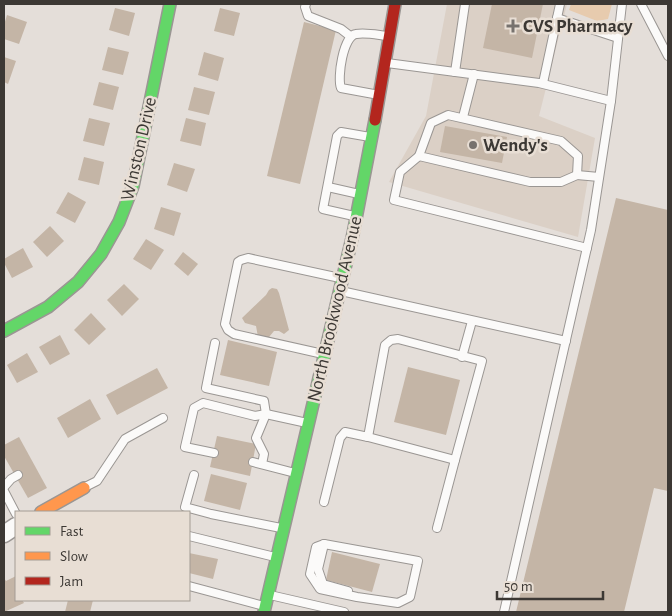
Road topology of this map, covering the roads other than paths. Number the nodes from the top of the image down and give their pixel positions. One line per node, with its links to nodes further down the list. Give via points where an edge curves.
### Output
1 (170, 4): 31 (street, Winston Drive, via 133,186 124,214 105,250 82,278 48,307)
2 (306, 4): 9 (lane, via 308,16 342,29)
3 (395, 4): 10 (street, North Brookwood Avenue)
4 (465, 4): 14 (lane)
5 (560, 4): 8 (lane)
6 (622, 4): 11 (lane)
7 (641, 4): 12 (lane)
8 (557, 18): 11 (lane); 16 (lane)
9 (350, 36): 10 (lane, via 356,33); 17 (lane, via 338,81 341,88)
10 (390, 36): 13 (street, North Brookwood Avenue)
11 (618, 38): 18 (lane)
12 (668, 56)
13 (385, 63): 14 (lane); 17 (street, North Brookwood Avenue)
14 (454, 72): 15 (lane)
15 (474, 74): 16 (lane); 19 (lane)
16 (543, 84): 18 (lane)
17 (380, 96): 20 (street, North Brookwood Avenue)
18 (611, 101): 23 (lane)
19 (463, 117): 21 (lane, via 448,115 431,124); 22 (lane, via 561,141 578,156)
20 (372, 137): 24 (lane, via 346,132 337,136); 25 (street, North Brookwood Avenue)
21 (419, 156): 22 (lane, via 530,182 560,182); 27 (lane, via 400,172 394,200)
22 (577, 175): 23 (lane)
23 (599, 177): 27 (lane)
24 (328, 187): 25 (lane); 26 (lane, via 323,209)
25 (360, 194): 26 (street, North Brookwood Avenue)
26 (356, 217): 28 (street, North Brookwood Avenue)
27 (587, 248): 32 (lane)
28 (343, 279): 29 (street, North Brookwood Avenue); 34 (lane, via 248,258 238,262 225,324 228,330)
29 (340, 291): 30 (lane); 34 (street, North Brookwood Avenue)
30 (472, 321): 32 (lane); 35 (lane)
31 (4, 331)
32 (566, 341): 65 (lane)
33 (215, 343): 36 (lane, via 206,388 264,400)
34 (325, 354): 38 (street, North Brookwood Avenue)
35 (462, 357): 39 (lane, via 398,339 385,345); 41 (lane, via 482,361)
36 (266, 414): 38 (lane); 40 (lane, via 255,416 202,403 194,408 185,447); 43 (lane, via 256,438 264,454)
37 (163, 418): 48 (lane, via 125,439 97,481)
38 (309, 423): 45 (street, North Brookwood Avenue)
39 (368, 437): 41 (lane); 50 (lane, via 345,432 340,438)
40 (214, 453)
41 (455, 460): 55 (lane)
42 (253, 462): 43 (lane)
43 (262, 464): 45 (lane)
44 (18, 474): 47 (lane)
45 (296, 474): 54 (street, North Brookwood Avenue)
46 (194, 475): 54 (lane, via 185,507)
47 (4, 487)
48 (84, 488): 51 (street)
49 (4, 492): 52 (lane)
50 (324, 502)
51 (43, 511)
52 (15, 512)
53 (15, 527): 56 (street)
54 (283, 528): 58 (street, North Brookwood Avenue)
55 (437, 528)
56 (4, 534)
57 (190, 536): 58 (lane)
58 (277, 558): 62 (street, North Brookwood Avenue)
59 (190, 586): 62 (lane)
60 (357, 597): 60 (lane, via 398,603 410,597 418,562 324,544 316,547 310,574 320,589)
61 (304, 603): 62 (lane); 63 (lane); 64 (lane)
62 (266, 604)
63 (302, 612)
64 (344, 612)
65 (504, 612)

